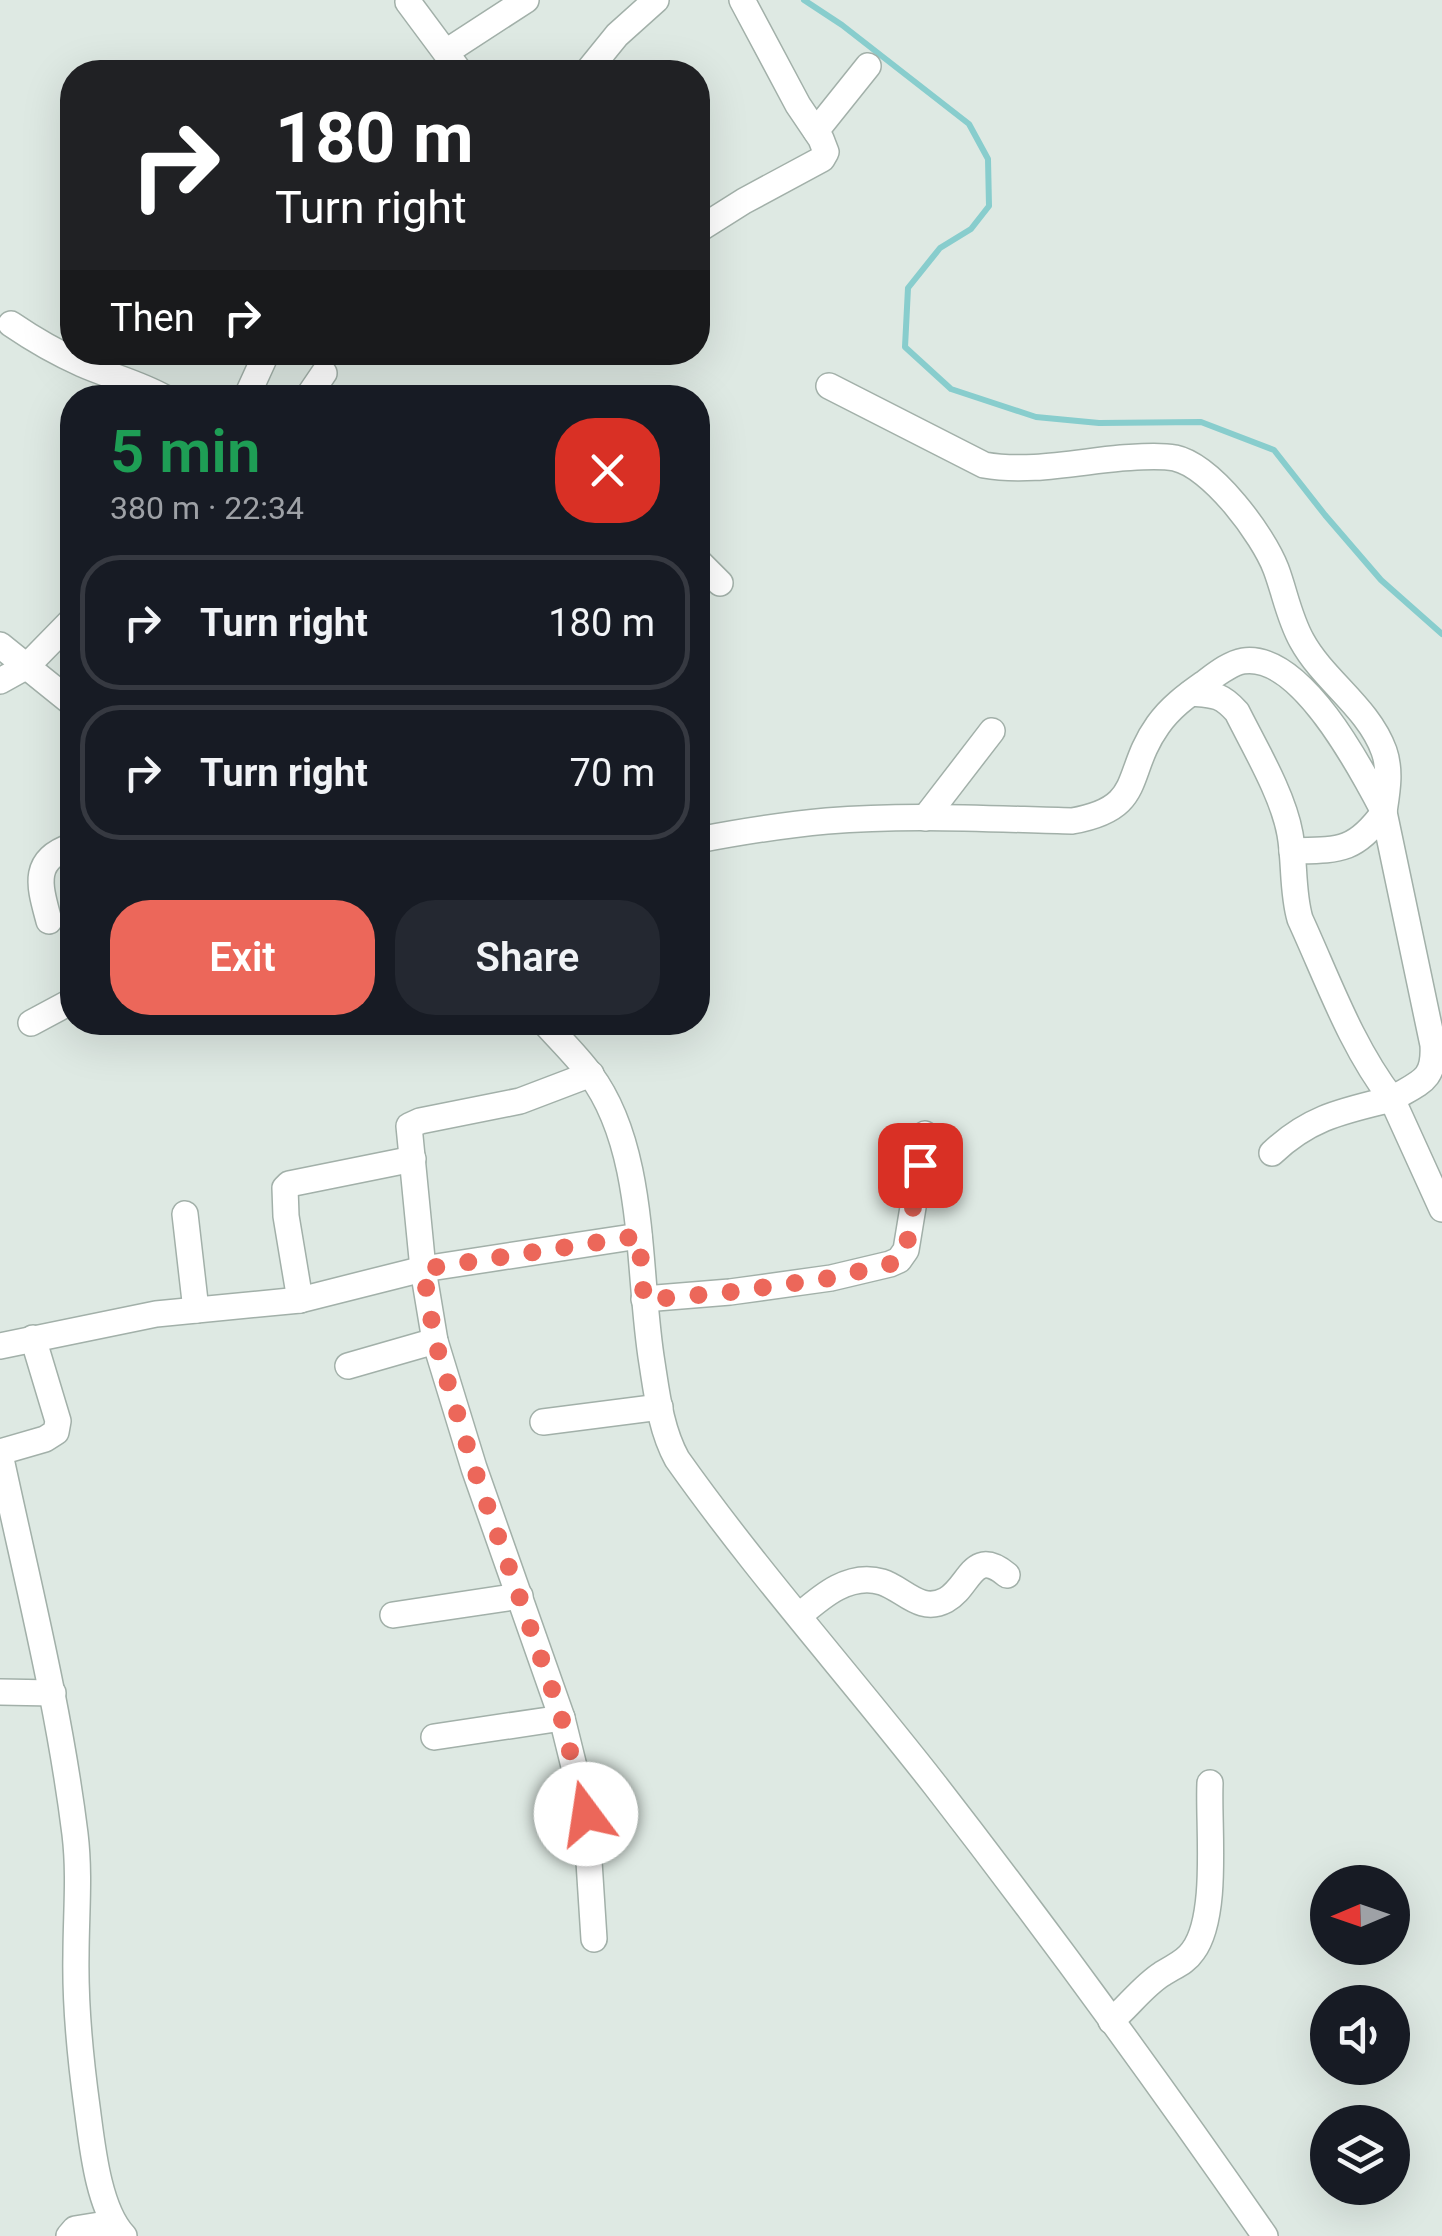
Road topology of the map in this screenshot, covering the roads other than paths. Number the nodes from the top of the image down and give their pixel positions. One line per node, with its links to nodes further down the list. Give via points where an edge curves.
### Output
1 (526, 0): 6 (street)
2 (656, 0): 7 (street)
3 (742, 0): 9 (street)
4 (408, 2): 5 (street)
5 (452, 60)
6 (455, 60)
7 (597, 60)
8 (868, 66): 9 (street)
9 (816, 131): 10 (street, via 826,152 822,159)
10 (710, 222)
11 (10, 324): 12 (street)
12 (60, 353)
13 (85, 365): 15 (street)
14 (324, 374): 16 (street)
15 (140, 385)
16 (316, 385)
17 (829, 386): 28 (street, via 984,465 1178,458 1219,486 1266,547 1303,644 1376,733 1387,761)
18 (710, 574): 19 (street)
19 (720, 584)
20 (60, 632): 23 (street)
21 (0, 645): 23 (street)
22 (60, 651): 23 (street)
23 (36, 657): 24 (street); 25 (street)
24 (0, 680)
25 (60, 687)
26 (1191, 693): 28 (street, via 1239,661 1271,665 1331,721); 29 (street, via 1155,729 1126,794 1098,816); 31 (street, via 1218,695 1237,712 1283,808)
27 (992, 731): 29 (street)
28 (1384, 812): 31 (street, via 1370,832 1340,848); 38 (street, via 1434,1063 1429,1075)
29 (924, 818): 30 (street, via 830,820)
30 (710, 838)
31 (1292, 851): 38 (street, via 1300,919 1347,1024)
32 (60, 852): 33 (street, via 40,870)
33 (49, 921)
34 (60, 1008): 35 (street)
35 (31, 1023)
36 (556, 1035): 37 (street)
37 (590, 1074): 41 (street, via 520,1101 413,1122); 44 (street, via 625,1149)
38 (1392, 1099): 40 (street, via 1336,1113 1292,1134); 42 (street)
39 (925, 1134): 47 (street, via 899,1260 806,1282)
40 (1272, 1153)
41 (413, 1159): 45 (street); 46 (street, via 285,1188)
42 (1442, 1209)
43 (185, 1214): 48 (street)
44 (639, 1236): 45 (street); 47 (street)
45 (423, 1269): 46 (street); 50 (street)
46 (300, 1300): 48 (street)
47 (644, 1300): 53 (street)
48 (196, 1310): 49 (street)
49 (33, 1338): 51 (street); 55 (street, via 56,1432)
50 (435, 1341): 52 (street); 58 (street)
51 (0, 1346)
52 (348, 1366)
53 (660, 1407): 54 (street); 60 (street, via 677,1458)
54 (544, 1422)
55 (0, 1453): 56 (street)
56 (12, 1560): 62 (street)
57 (1007, 1575): 60 (street, via 976,1567 943,1602 912,1600 881,1582 846,1584)
58 (520, 1596): 59 (street); 63 (street)
59 (393, 1615)
60 (799, 1616): 67 (street)
61 (0, 1692): 62 (street)
62 (53, 1693): 68 (street, via 76,1838 78,2036 102,2191)
63 (562, 1718): 64 (street); 66 (street, via 586,1814)
64 (434, 1737)
65 (1210, 1783): 67 (street, via 1210,1878 1201,1938 1182,1963)
66 (594, 1939)
67 (1111, 2022): 70 (street)
68 (118, 2229): 69 (street, via 75,2229)
69 (69, 2236)
70 (1266, 2236)

